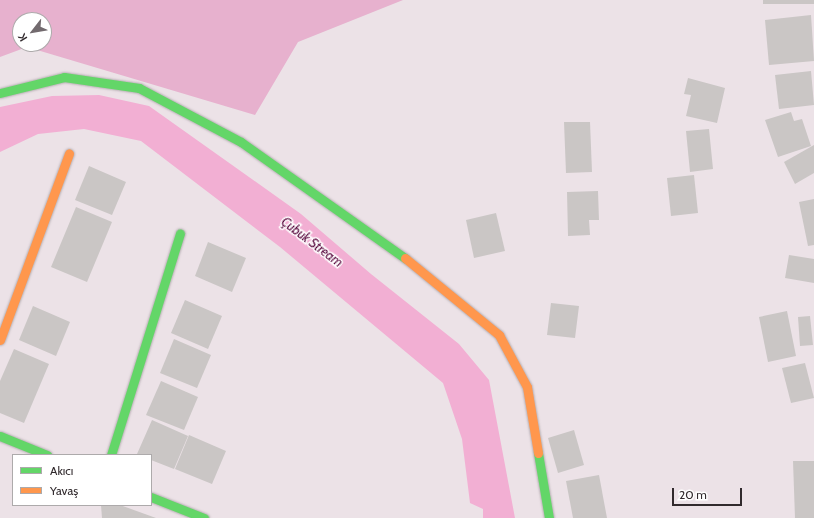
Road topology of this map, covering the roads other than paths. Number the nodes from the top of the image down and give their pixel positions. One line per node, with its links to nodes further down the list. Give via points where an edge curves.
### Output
1 (0, 93): 10 (street, via 64,77 139,88 241,142 413,263 499,335 527,386)
2 (69, 153): 4 (street)
3 (180, 233): 7 (street)
4 (0, 340)
5 (0, 436): 6 (street)
6 (45, 454)
7 (111, 454)
8 (152, 497): 9 (street)
9 (204, 518)
10 (549, 518)

